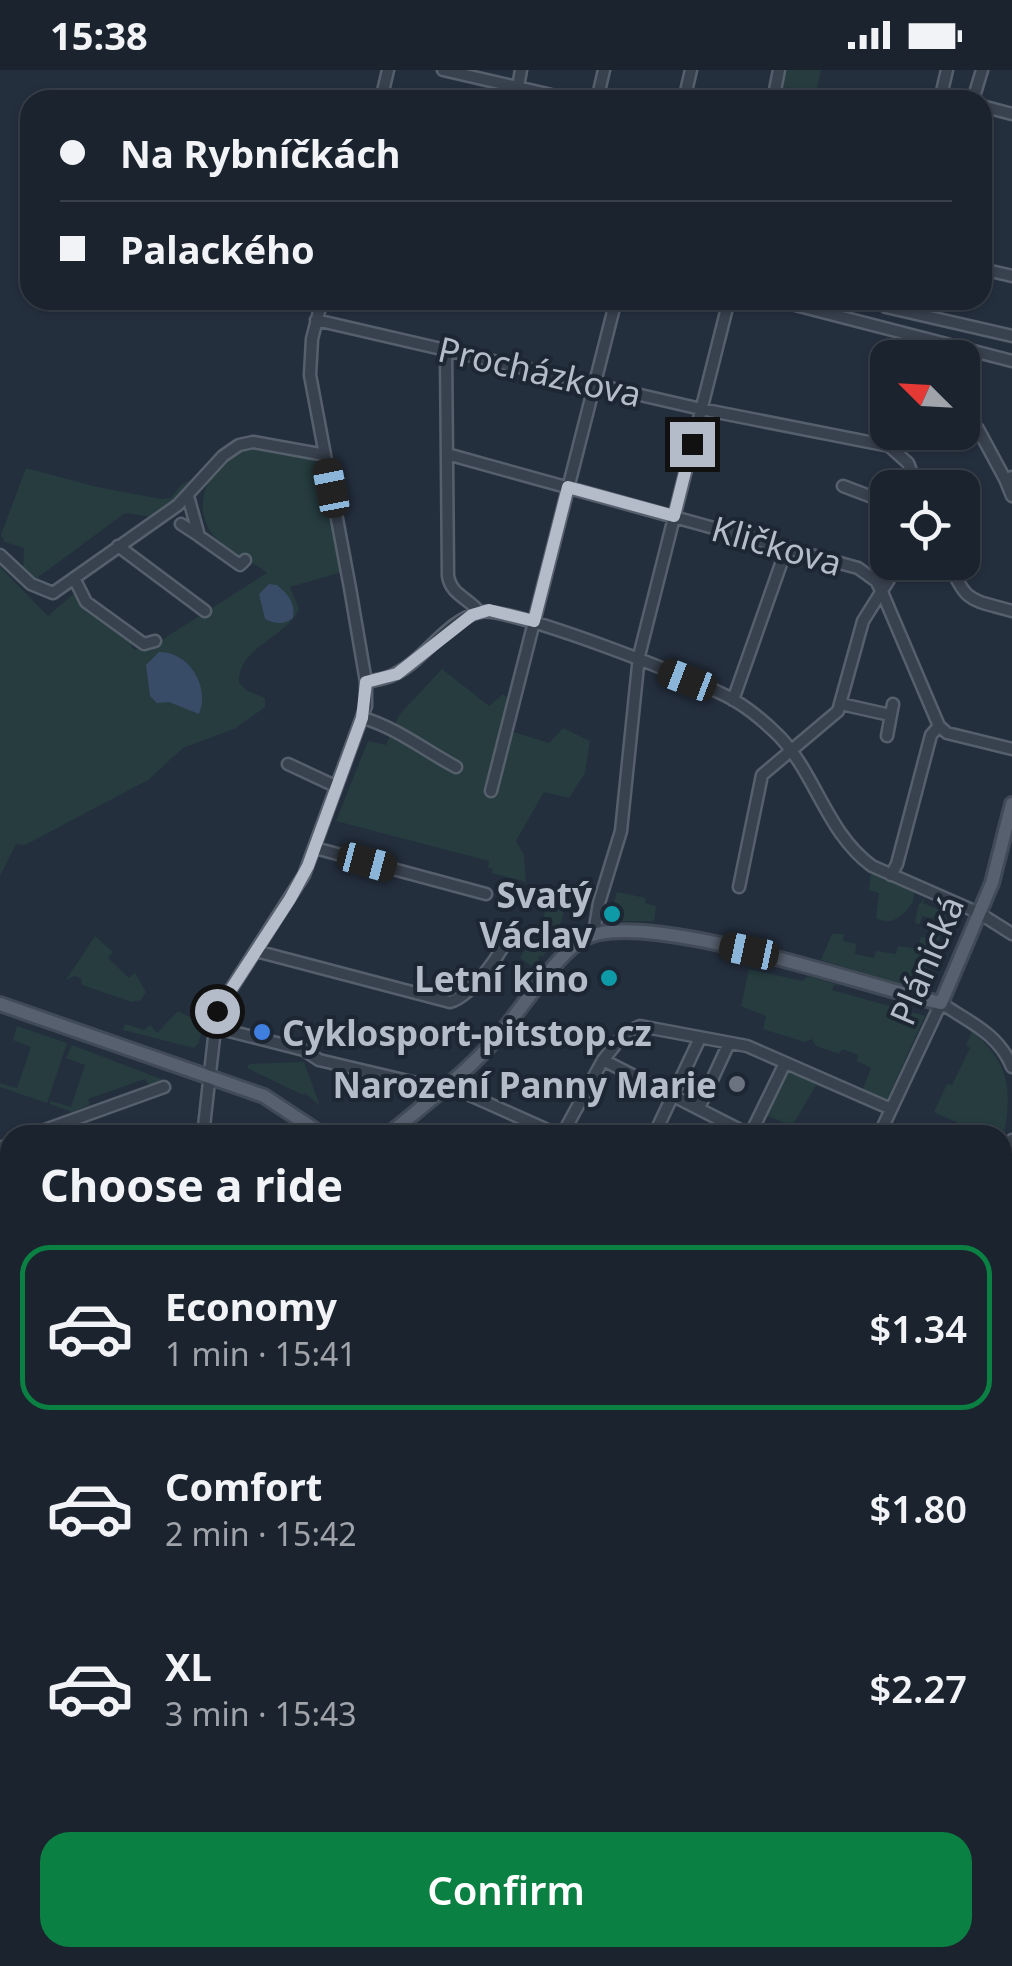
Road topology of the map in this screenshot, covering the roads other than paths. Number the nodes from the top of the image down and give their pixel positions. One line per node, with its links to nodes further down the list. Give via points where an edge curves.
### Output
1 (444, 70): 3 (street)
2 (522, 70): 3 (street)
3 (518, 87): 4 (street)
4 (531, 90)
5 (319, 310): 10 (street)
6 (613, 310): 14 (street)
7 (726, 310): 15 (street)
8 (815, 310): 13 (street)
9 (899, 310): 11 (street)
10 (316, 320): 12 (street, Procházkova); 18 (street, via 310,375)
11 (1012, 336)
12 (446, 351): 14 (street, Procházkova); 17 (street)
13 (1012, 360)
14 (595, 382): 15 (street, Procházkova); 22 (street)
15 (701, 409): 19 (street, Procházkova, via 889,446); 26 (street)
16 (980, 432): 20 (street)
17 (447, 454): 22 (street, Kličkova); 39 (street, via 449,584)
18 (324, 455): 23 (street, via 245,443); 43 (street)
19 (911, 470)
20 (1009, 478): 25 (street)
21 (843, 486): 24 (street)
22 (568, 487): 26 (street, Kličkova); 40 (street)
23 (188, 496): 28 (street); 29 (street)
24 (870, 496)
25 (1012, 496)
26 (674, 516): 30 (street, Kličkova); 42 (street)
27 (182, 524): 28 (street)
28 (199, 536): 32 (street, via 240,565)
29 (118, 546): 33 (street); 37 (street)
30 (787, 547): 36 (street, Kličkova, via 858,568); 44 (street)
31 (0, 555): 33 (street, via 31,584 53,593)
32 (245, 560)
33 (74, 578): 41 (street, via 86,602 144,644)
34 (889, 580): 36 (street)
35 (956, 580): 38 (street, via 968,598)
36 (882, 592): 45 (street, via 863,621); 47 (street, Kličkova)
37 (206, 611)
38 (1012, 611)
39 (479, 612): 40 (street); 43 (street, via 397,674)
40 (534, 621): 42 (street); 54 (street)
41 (155, 641)
42 (639, 661): 44 (street); 62 (street, via 621,830)
43 (366, 682): 46 (street)
44 (733, 700): 50 (street)
45 (841, 704): 48 (street, via 891,710); 50 (street)
46 (362, 718): 52 (street); 53 (street)
47 (938, 726): 49 (street); 57 (street)
48 (887, 736)
49 (1012, 748)
50 (792, 751): 57 (street, via 844,842); 58 (street, via 762,775)
51 (288, 764): 53 (street)
52 (456, 766)
53 (335, 786): 56 (street)
54 (491, 791)
55 (1012, 804): 60 (main road, Plánická)
56 (315, 848): 59 (street); 64 (street)
57 (891, 876): 60 (street)
58 (739, 886)
59 (486, 894)
60 (979, 914): 63 (street); 65 (main road, Plánická)
61 (513, 929): 64 (street, via 502,951 450,1002)
62 (594, 933): 65 (main road, via 618,929 716,944); 75 (main road, via 574,946)
63 (1012, 934)
64 (256, 951): 74 (street, via 217,1011)
65 (941, 1003): 70 (street); 80 (street, Plánická)
66 (0, 1004): 74 (main road)
67 (225, 1030): 77 (street, via 425,1086)
68 (700, 1038): 69 (street); 71 (street, via 640,1026 625,1032); 78 (street)
69 (729, 1043): 72 (street); 79 (street)
70 (1008, 1048): 73 (street)
71 (603, 1060): 78 (street); 86 (street)
72 (785, 1063): 80 (street); 89 (street)
73 (1012, 1068)
74 (210, 1077): 82 (street); 83 (main road, via 264,1096)
75 (448, 1085): 77 (main road); 85 (street)
76 (164, 1088): 81 (street)
77 (435, 1096): 84 (main road)
78 (674, 1096): 79 (street); 87 (street)
79 (699, 1108): 88 (street)
80 (891, 1109): 90 (street, Plánická)
81 (59, 1125)
82 (204, 1125)
83 (307, 1125)
84 (400, 1125)
85 (538, 1125)
86 (567, 1125)
87 (659, 1125)
88 (731, 1125)
89 (755, 1125)
90 (884, 1125)

